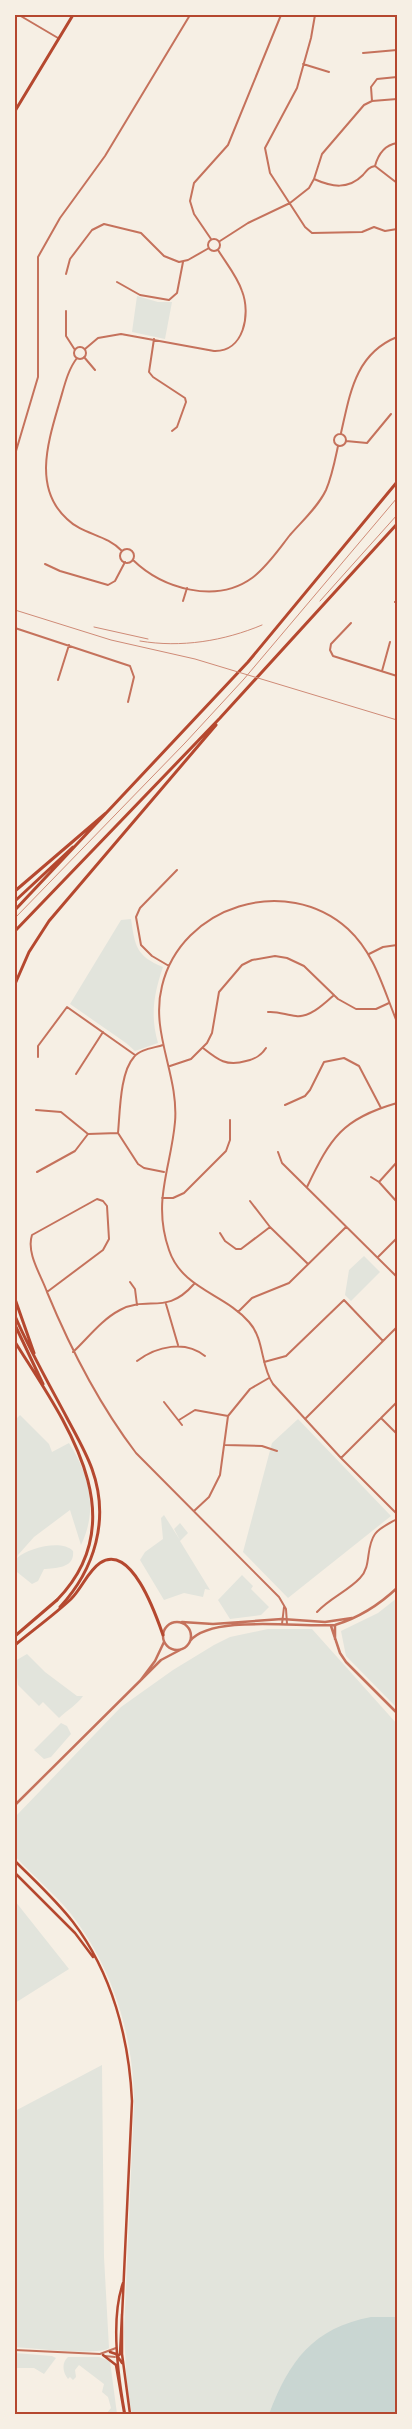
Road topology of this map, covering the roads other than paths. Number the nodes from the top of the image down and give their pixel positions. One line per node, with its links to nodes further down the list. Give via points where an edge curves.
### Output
1 (19, 15): 6 (street)
2 (73, 15): 6 (main road)
3 (190, 15): 41 (street, via 105,156 60,218 38,257 38,377 16,451)
4 (281, 15): 21 (street, via 228,145 194,183 190,200 194,214)
5 (315, 15): 9 (street)
6 (59, 39): 14 (main road)
7 (397, 50): 8 (street)
8 (363, 53)
9 (303, 64): 10 (street); 19 (street, via 297,88 265,148 268,167)
10 (329, 72)
11 (397, 77): 13 (street, via 377,79 371,87)
12 (397, 99): 13 (street)
13 (372, 101): 17 (street, via 360,110 322,154)
14 (15, 111)
15 (397, 143): 16 (street, via 388,146 378,156)
16 (376, 166): 17 (street, via 369,167 350,185 335,186); 18 (street)
17 (314, 179): 19 (street, via 309,188)
18 (397, 183)
19 (290, 203): 20 (street, via 312,233 362,232 374,227); 22 (street)
20 (397, 229)
21 (211, 239): 22 (street); 23 (street)
22 (220, 241): 24 (street)
23 (209, 248): 24 (street); 25 (street)
24 (218, 250): 30 (street, via 244,298 245,309 238,341 220,351)
25 (183, 262): 26 (street, via 167,258 141,233 104,224 92,230 70,260); 27 (street, via 177,293 169,300 140,295)
26 (66, 274)
27 (117, 282)
28 (66, 311): 32 (street, via 66,336)
29 (397, 337): 38 (street, via 375,350 359,369)
30 (154, 339): 31 (street, via 115,334 98,338); 37 (street, via 149,372 186,402 177,428)
31 (85, 349): 32 (street); 34 (street)
32 (75, 350): 33 (street)
33 (77, 358): 34 (street); 44 (street, via 69,372 46,449 49,493 73,525 108,540)
34 (84, 358): 35 (street)
35 (95, 370)
36 (391, 414): 39 (street, via 367,443)
37 (172, 431)
38 (341, 434): 39 (street); 40 (street, via 333,438)
39 (346, 441): 40 (street)
40 (338, 446): 48 (street, via 323,496 260,571 242,584 226,590 204,592)
41 (15, 477)
42 (397, 482): 59 (main road, via 236,676)
43 (397, 524): 57 (main road)
44 (122, 552): 45 (street, via 132,551); 46 (street)
45 (133, 560): 46 (street); 48 (street, via 156,577)
46 (125, 562): 47 (street, via 115,581 108,585)
47 (45, 564)
48 (187, 588): 49 (street)
49 (183, 601)
50 (351, 624): 54 (street, via 331,644 331,653)
51 (15, 628): 53 (street)
52 (390, 642): 54 (street)
53 (69, 645): 56 (street); 58 (street, via 130,666 134,677)
54 (382, 671): 55 (street)
55 (397, 676)
56 (58, 680)
57 (238, 698): 65 (main road); 69 (main road, via 49,922 29,952)
58 (128, 702)
59 (115, 806): 60 (main road); 62 (main road)
60 (102, 820): 63 (main road); 64 (main road)
61 (176, 870): 68 (street, via 140,908 136,917 141,945)
62 (15, 891)
63 (15, 901)
64 (15, 910)
65 (15, 931)
66 (397, 945): 67 (street, via 382,947)
67 (369, 954): 68 (street, via 348,929 326,913 294,903 263,901 233,907 206,921 187,938); 71 (street)
68 (169, 966): 75 (street, via 158,1009)
69 (15, 984)
70 (334, 994): 71 (street, via 356,1009 376,1009); 72 (street, via 321,1007 298,1017); 76 (street, via 304,966 287,958 275,956 252,960 242,965 222,985 216,1001 212,1034)
71 (389, 1003): 73 (street)
72 (268, 1012)
73 (397, 1022)
74 (103, 1032): 78 (street); 79 (street, via 68,1007 38,1046); 81 (street)
75 (163, 1045): 78 (street); 80 (street)
76 (203, 1048): 77 (street, via 230,1064 253,1059); 80 (street, via 191,1058)
77 (266, 1048)
78 (135, 1055): 87 (street, via 125,1074)
79 (38, 1057)
80 (170, 1066): 92 (street, via 175,1122)
81 (76, 1074)
82 (397, 1103): 84 (street)
83 (285, 1105): 84 (street, via 305,1096 324,1062 344,1058 359,1066)
84 (381, 1108): 95 (street, via 352,1121 332,1140)
85 (36, 1110): 88 (street, via 61,1112)
86 (230, 1120): 96 (street, via 230,1140 226,1151 184,1193)
87 (118, 1133): 88 (street); 92 (street, via 138,1164)
88 (88, 1134): 91 (street, via 75,1152)
89 (278, 1152): 95 (street, via 282,1163)
90 (397, 1162): 94 (street)
91 (37, 1172)
92 (165, 1172): 96 (street)
93 (371, 1177): 94 (street)
94 (379, 1182): 98 (street)
95 (307, 1187): 99 (street)
96 (162, 1198): 107 (street, via 168,1250 177,1267)
97 (250, 1201): 100 (street)
98 (397, 1202)
99 (346, 1226): 103 (street); 104 (street)
100 (270, 1227): 101 (street, via 242,1249 236,1249); 104 (street)
101 (220, 1233)
102 (397, 1238): 103 (street)
103 (378, 1257): 105 (street)
104 (308, 1264): 112 (street, via 289,1283 252,1298)
105 (397, 1277)
106 (130, 1282): 111 (street, via 135,1289)
107 (194, 1284): 110 (street, via 184,1296); 112 (street)
108 (47, 1292): 108 (street, via 35,1265 32,1235 97,1199 103,1201 107,1206 110,1238 103,1250); 119 (street)
109 (15, 1299): 123 (main road, via 26,1335)
110 (166, 1304): 111 (street); 118 (street)
111 (137, 1305): 119 (street, via 120,1310 102,1323)
112 (238, 1312): 122 (street, via 258,1334)
113 (15, 1316): 123 (main road)
114 (15, 1325): 125 (main road)
115 (397, 1327): 116 (street)
116 (383, 1341): 122 (street, via 344,1300 286,1356); 130 (street)
117 (15, 1342): 125 (main road)
118 (178, 1345): 120 (street, via 197,1350); 121 (street)
119 (72, 1353): 137 (street, via 116,1427 136,1453)
120 (205, 1356)
121 (137, 1361)
122 (264, 1362): 124 (street)
123 (46, 1377): 141 (main road, via 91,1465 100,1505 98,1534 92,1556 79,1582)
124 (269, 1378): 128 (street, via 250,1390); 130 (street)
125 (52, 1402): 155 (main road, via 92,1489 91,1538 85,1559 71,1583 57,1600)
126 (164, 1402): 131 (street)
127 (397, 1402): 129 (street)
128 (228, 1416): 131 (street, via 195,1410); 134 (street)
129 (381, 1418): 133 (street); 136 (street)
130 (305, 1419): 136 (street)
131 (179, 1420): 132 (street)
132 (182, 1425)
133 (397, 1434)
134 (225, 1445): 135 (street, via 262,1446); 137 (street, via 220,1475 209,1497)
135 (277, 1451)
136 (341, 1458): 138 (street)
137 (194, 1512): 142 (street, via 275,1592)
138 (397, 1514)
139 (397, 1519): 143 (street, via 375,1533 369,1544 367,1569 360,1578 326,1602)
140 (397, 1588): 144 (street, via 379,1604)
141 (60, 1607): 154 (main road, via 98,1565 105,1560 118,1560 129,1567 154,1608); 159 (main road)
142 (284, 1607): 145 (street); 146 (street)
143 (318, 1612)
144 (352, 1618): 147 (street); 152 (street)
145 (282, 1619): 146 (street); 149 (street, via 214,1624); 150 (street)
146 (287, 1619): 148 (street); 151 (street)
147 (335, 1620): 148 (street); 152 (street)
148 (331, 1621): 153 (street)
149 (182, 1622): 154 (street, via 171,1623); 157 (street, via 190,1630)
150 (282, 1624): 151 (street); 157 (street, via 208,1629)
151 (287, 1624): 153 (street)
152 (335, 1625): 153 (street); 156 (street)
153 (331, 1626): 156 (street)
154 (163, 1635): 158 (street)
155 (15, 1636)
156 (336, 1639): 162 (street, via 346,1662)
157 (190, 1640): 160 (street)
158 (164, 1642): 160 (street, via 169,1648); 161 (street)
159 (15, 1645)
160 (180, 1650): 161 (street, via 164,1658)
161 (138, 1684): 163 (street)
162 (397, 1713)
163 (15, 1805)
164 (15, 1861): 166 (main road, via 72,1922)
165 (15, 1872): 166 (main road, via 75,1933)
166 (97, 1963): 167 (main road, via 119,2017 130,2071 132,2102)
167 (123, 2282): 168 (main road); 169 (main road)
168 (122, 2314): 173 (main road, via 120,2354); 174 (main road)
169 (117, 2344): 171 (street); 173 (main road)
170 (15, 2350): 172 (street)
171 (110, 2352): 172 (street); 173 (main road)
172 (102, 2355): 173 (street); 175 (main road, via 116,2365)
173 (116, 2357): 174 (main road, via 122,2363); 175 (main road)
174 (125, 2379): 176 (main road)
175 (125, 2414)
176 (130, 2414)

